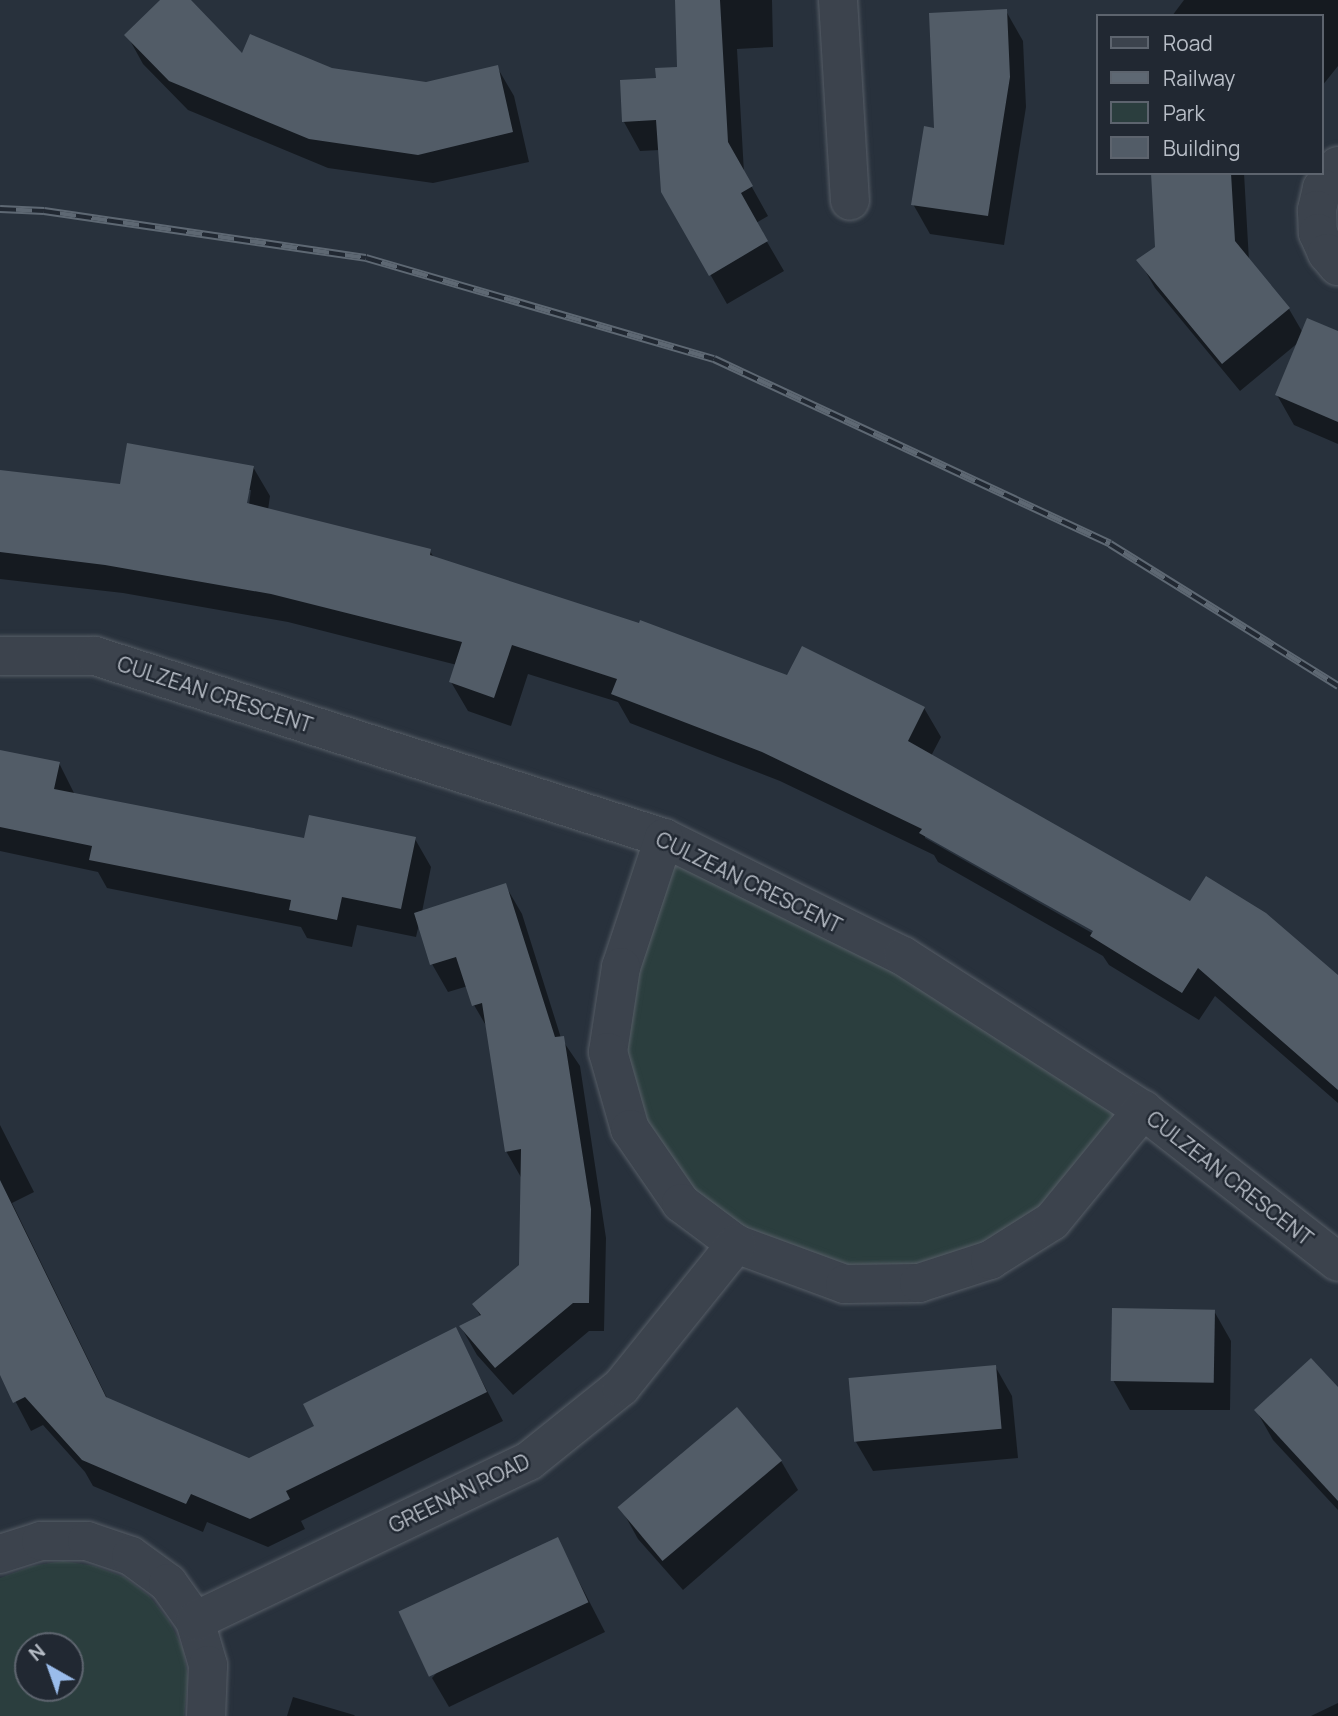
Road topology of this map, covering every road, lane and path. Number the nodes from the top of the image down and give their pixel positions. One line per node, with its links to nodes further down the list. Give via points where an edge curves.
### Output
1 (838, 0): 3 (street)
2 (1338, 166): 4 (street, via 1322,188 1317,210 1318,233)
3 (850, 201)
4 (1338, 266)
5 (0, 656): 6 (street, CULZEAN CRESCENT, via 95,656)
6 (664, 838): 7 (street, CULZEAN CRESCENT, via 903,956); 8 (street, via 621,967 608,1052 630,1129 681,1203)
7 (1143, 1110): 8 (street, via 1052,1221 990,1260 919,1283 845,1284); 9 (street, CULZEAN CRESCENT)
8 (736, 1244): 11 (street, GREENAN ROAD, via 621,1387 529,1461)
9 (1338, 1262)
10 (0, 1554): 11 (street, via 41,1541 87,1541 131,1556 168,1583)
11 (195, 1621): 12 (street, via 208,1665)
12 (206, 1716)

